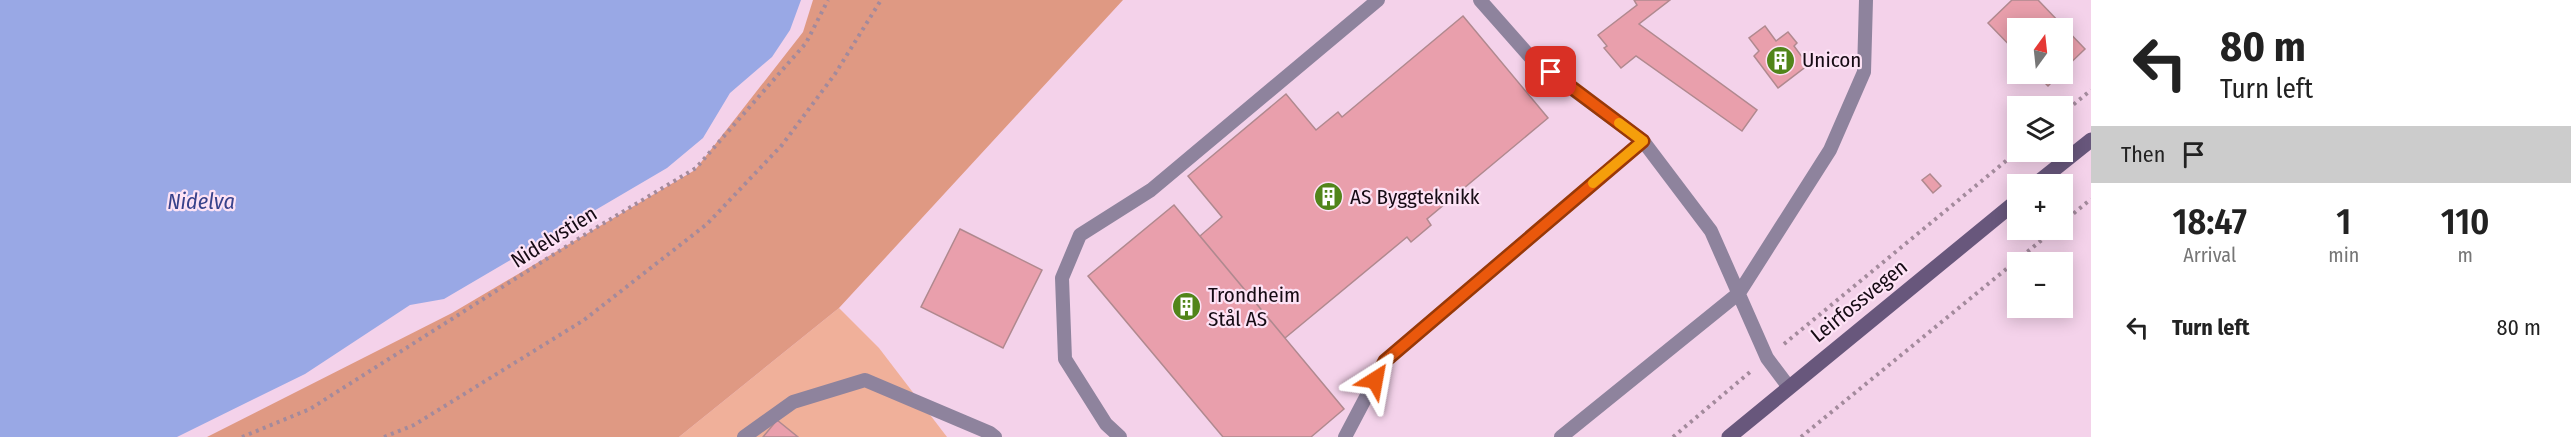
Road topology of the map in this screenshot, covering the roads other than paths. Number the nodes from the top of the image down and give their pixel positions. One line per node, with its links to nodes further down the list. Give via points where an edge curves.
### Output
1 (1378, 0): 12 (lane, via 1150,190 1080,235 1062,278 1065,359 1106,424)
2 (1480, 0): 5 (lane, via 1532,59)
3 (1866, 0): 8 (lane, via 1864,72 1830,150)
4 (2091, 140): 6 (street)
5 (1643, 141): 8 (lane, via 1711,231); 13 (lane, via 1385,361)
6 (2048, 174)
7 (2007, 209): 9 (street, Leirfossvegen)
8 (1739, 293): 9 (lane, via 1767,358); 14 (lane)
9 (1788, 386): 15 (street, Leirfossvegen)
10 (744, 437): 11 (lane, via 793,402 865,380)
11 (994, 437)
12 (1120, 437)
13 (1345, 437)
14 (1561, 437)
15 (1729, 437)

